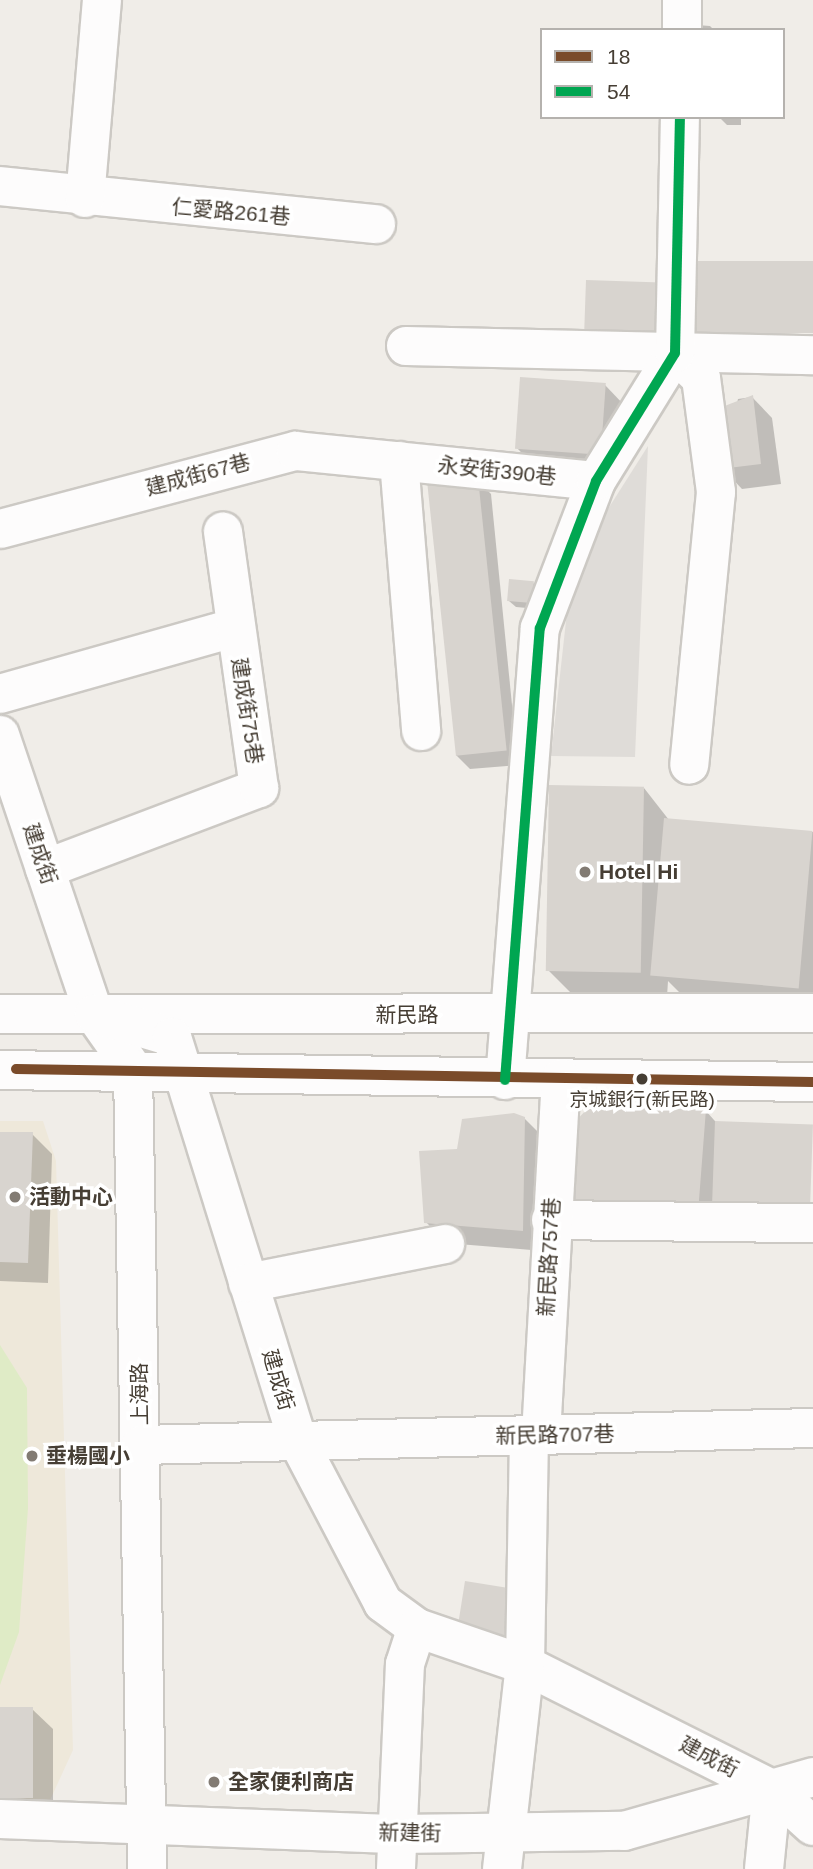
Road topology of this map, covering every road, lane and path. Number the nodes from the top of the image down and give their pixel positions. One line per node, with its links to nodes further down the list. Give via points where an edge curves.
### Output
1 (102, 0): 6 (street)
2 (682, 0): 3 (street)
3 (682, 28)
4 (680, 119): 9 (street)
5 (0, 186): 6 (street, 仁愛路261巷)
6 (85, 198): 7 (street, 仁愛路261巷)
7 (376, 225)
8 (406, 346): 9 (street)
9 (675, 353): 10 (street); 12 (street); 19 (street, via 701,378 716,492)
10 (813, 355)
11 (399, 461): 12 (street, 永安街390巷); 13 (street, 建成街67巷, via 296,451); 17 (street)
12 (596, 481): 25 (street, via 540,628)
13 (0, 529)
14 (223, 533): 15 (street, 建成街75巷)
15 (234, 628): 16 (street); 21 (street, 建成街75巷, via 259,788)
16 (0, 694)
17 (421, 731)
18 (0, 735): 20 (street, 建成街)
19 (689, 765)
20 (12, 812): 21 (street, 建成街)
21 (45, 869): 24 (street, 建成街)
22 (813, 1013): 25 (street, 新民路)
23 (0, 1014): 24 (street, 新民路)
24 (94, 1014): 25 (street, 新民路); 26 (street); 28 (street, 建成街, via 172,1037)
25 (508, 1016): 30 (street)
26 (132, 1069): 27 (street); 28 (street); 39 (street, 上海路)
27 (0, 1070)
28 (182, 1071): 30 (street); 35 (street, 建成街)
29 (561, 1079): 30 (street); 31 (street); 32 (street, 新民路757巷)
30 (505, 1080)
31 (813, 1082)
32 (551, 1220): 33 (street); 37 (street, 新民路757巷)
33 (813, 1223)
34 (445, 1244): 35 (street)
35 (248, 1283): 38 (street, 建成街)
36 (813, 1428): 37 (street, 新民路707巷)
37 (535, 1435): 38 (street, 新民路707巷); 41 (street, 新民路757巷)
38 (298, 1441): 39 (street, 新民路707巷); 40 (street, 建成街, via 383,1603)
39 (141, 1445): 45 (street, 上海路)
40 (417, 1628): 41 (street, 建成街); 47 (street, via 405,1664)
41 (525, 1665): 43 (street, 建成街); 48 (street, 新民路757巷)
42 (813, 1777): 43 (street, 新建街)
43 (772, 1788): 46 (street, 建成街); 48 (street, 新建街, via 624,1832); 50 (street)
44 (0, 1819): 45 (street, 新建街)
45 (148, 1826): 47 (street, 新建街); 49 (street, 上海路)
46 (813, 1826)
47 (397, 1851): 48 (street, 新建街)
48 (504, 1851)
49 (147, 1869)
50 (764, 1869)

